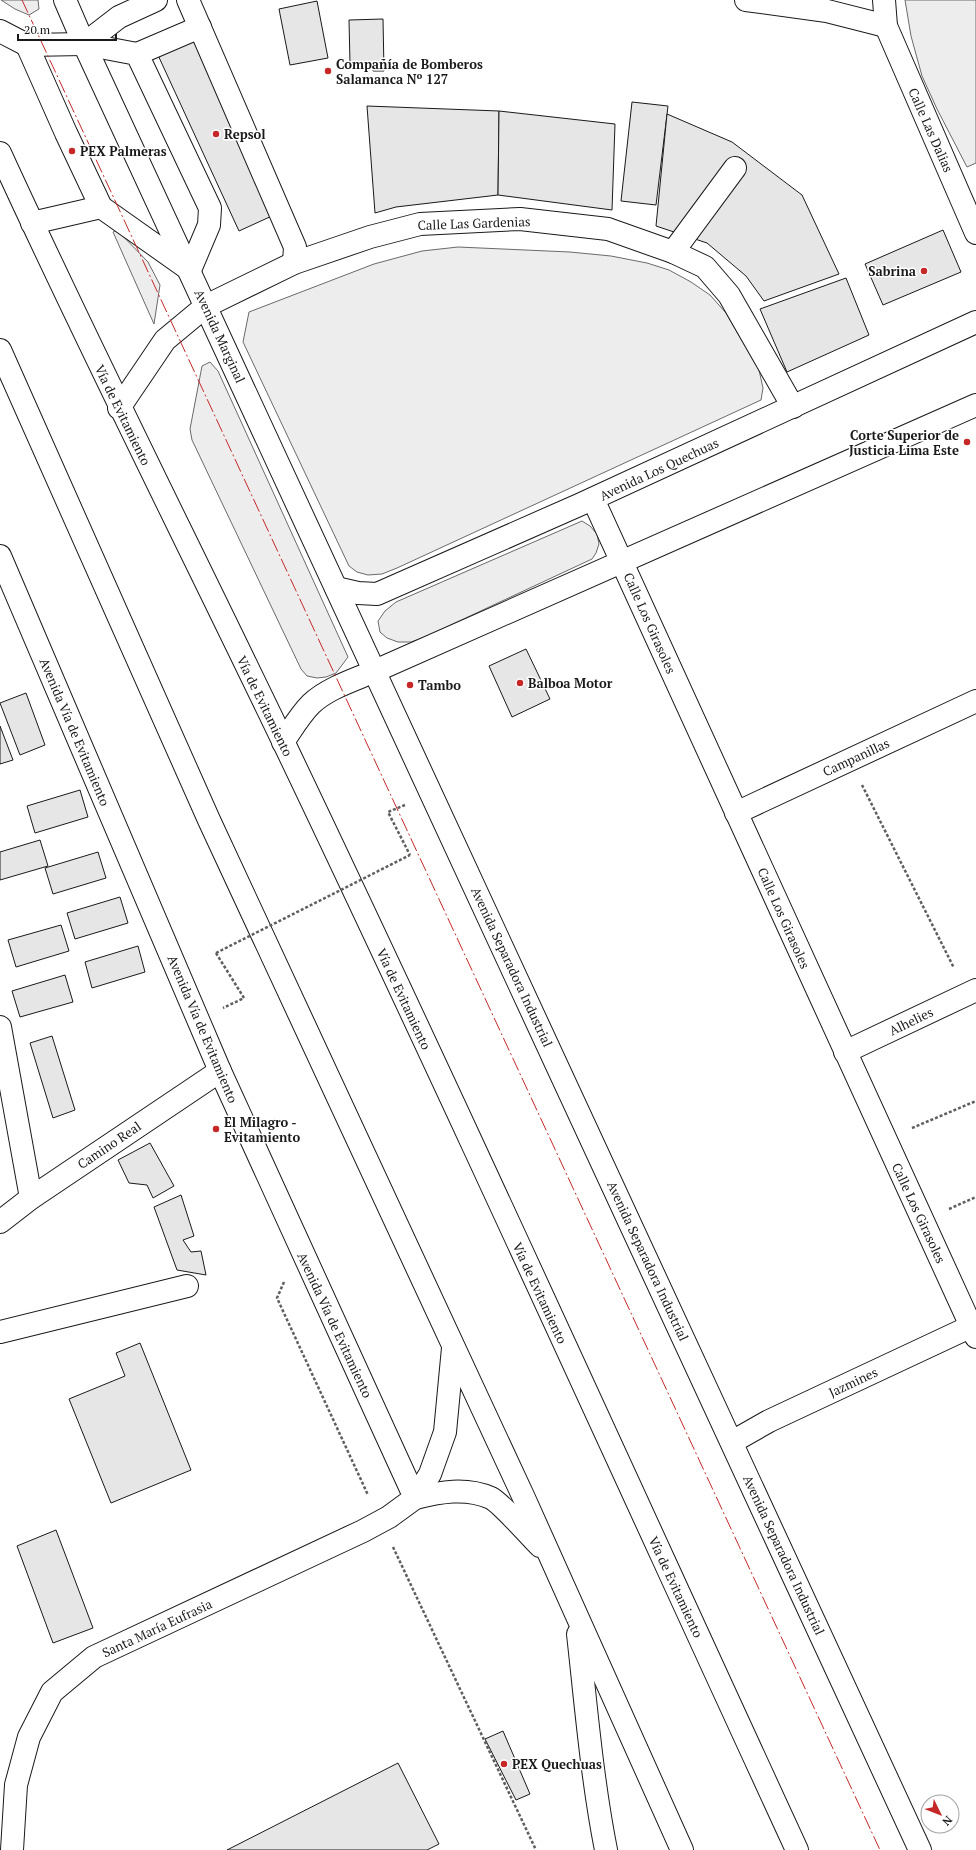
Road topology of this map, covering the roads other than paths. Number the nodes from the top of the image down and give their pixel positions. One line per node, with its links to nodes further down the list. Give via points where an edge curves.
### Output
1 (65, 0): 9 (main road, Avenida Marginal)
2 (156, 0): 9 (main road, via 118,17)
3 (188, 0): 7 (main road)
4 (746, 0): 6 (main road, via 827,11)
5 (884, 0): 6 (main road, Calle Las Dalias)
6 (886, 26): 16 (main road, Calle Las Dalias)
7 (200, 28): 11 (main road); 18 (main road, via 295,247)
8 (0, 31): 10 (main road)
9 (84, 44): 10 (main road); 11 (main road); 19 (main road, Avenida Marginal)
10 (27, 45): 14 (main road)
11 (137, 54): 19 (main road, via 210,208 210,225)
12 (0, 153): 15 (main road, Vía de Evitamiento)
13 (735, 168): 17 (main road)
14 (101, 207): 15 (main road); 19 (main road)
15 (32, 223): 25 (main road, Vía de Evitamiento)
16 (976, 234)
17 (673, 252): 18 (main road, Calle Las Gardenias, via 608,229 520,219 420,224 370,237); 24 (main road, Calle Las Gardenias, via 705,267 729,295)
18 (294, 263): 20 (main road, Calle Las Gardenias)
19 (190, 270): 20 (main road, Avenida Marginal)
20 (206, 306): 25 (main road, Calle Las Gardenias, via 165,340); 29 (main road, Avenida Marginal)
21 (976, 322): 24 (main road, Avenida Los Quechuas)
22 (0, 350): 43 (main road, via 209,820)
23 (976, 405): 28 (main road)
24 (793, 407): 26 (main road, Avenida Los Quechuas)
25 (119, 408): 32 (main road, Vía de Evitamiento)
26 (593, 499): 28 (main road, Calle Los Girasoles); 29 (main road, Avenida Los Quechuas, via 377,594)
27 (0, 556): 37 (main road, Avenida Vía de Evitamiento)
28 (622, 563): 30 (main road); 33 (main road, Calle Los Girasoles)
29 (336, 588): 30 (main road, Avenida Marginal)
30 (375, 671): 32 (main road, via 326,693 299,718); 44 (main road, Avenida Separadora Industrial)
31 (976, 701): 33 (main road, Campanillas)
32 (283, 742): 51 (main road, Vía de Evitamiento)
33 (736, 813): 36 (main road, Calle Los Girasoles)
34 (972, 992): 36 (main road, Alhelies)
35 (0, 1027): 38 (main road)
36 (846, 1052): 41 (main road, Calle Los Girasoles)
37 (220, 1071): 38 (main road, Camino Real); 45 (main road, Avenida Vía de Evitamiento)
38 (31, 1198): 39 (main road, Camino Real)
39 (0, 1222)
40 (187, 1286): 42 (main road)
41 (974, 1329): 44 (main road, Jazmines, via 769,1421)
42 (0, 1332)
43 (453, 1346): 45 (main road, via 445,1432 430,1474); 46 (main road)
44 (732, 1442): 52 (main road, Avenida Separadora Industrial)
45 (415, 1498): 46 (main road, via 442,1492 469,1491 492,1499); 48 (main road, Santa María Eufrasia, via 363,1531 94,1657 52,1692 29,1737 16,1785)
46 (550, 1557): 47 (main road)
47 (576, 1615): 49 (main road, via 590,1745); 50 (main road)
48 (12, 1850)
49 (606, 1850)
50 (682, 1850)
51 (797, 1850)
52 (920, 1850)

